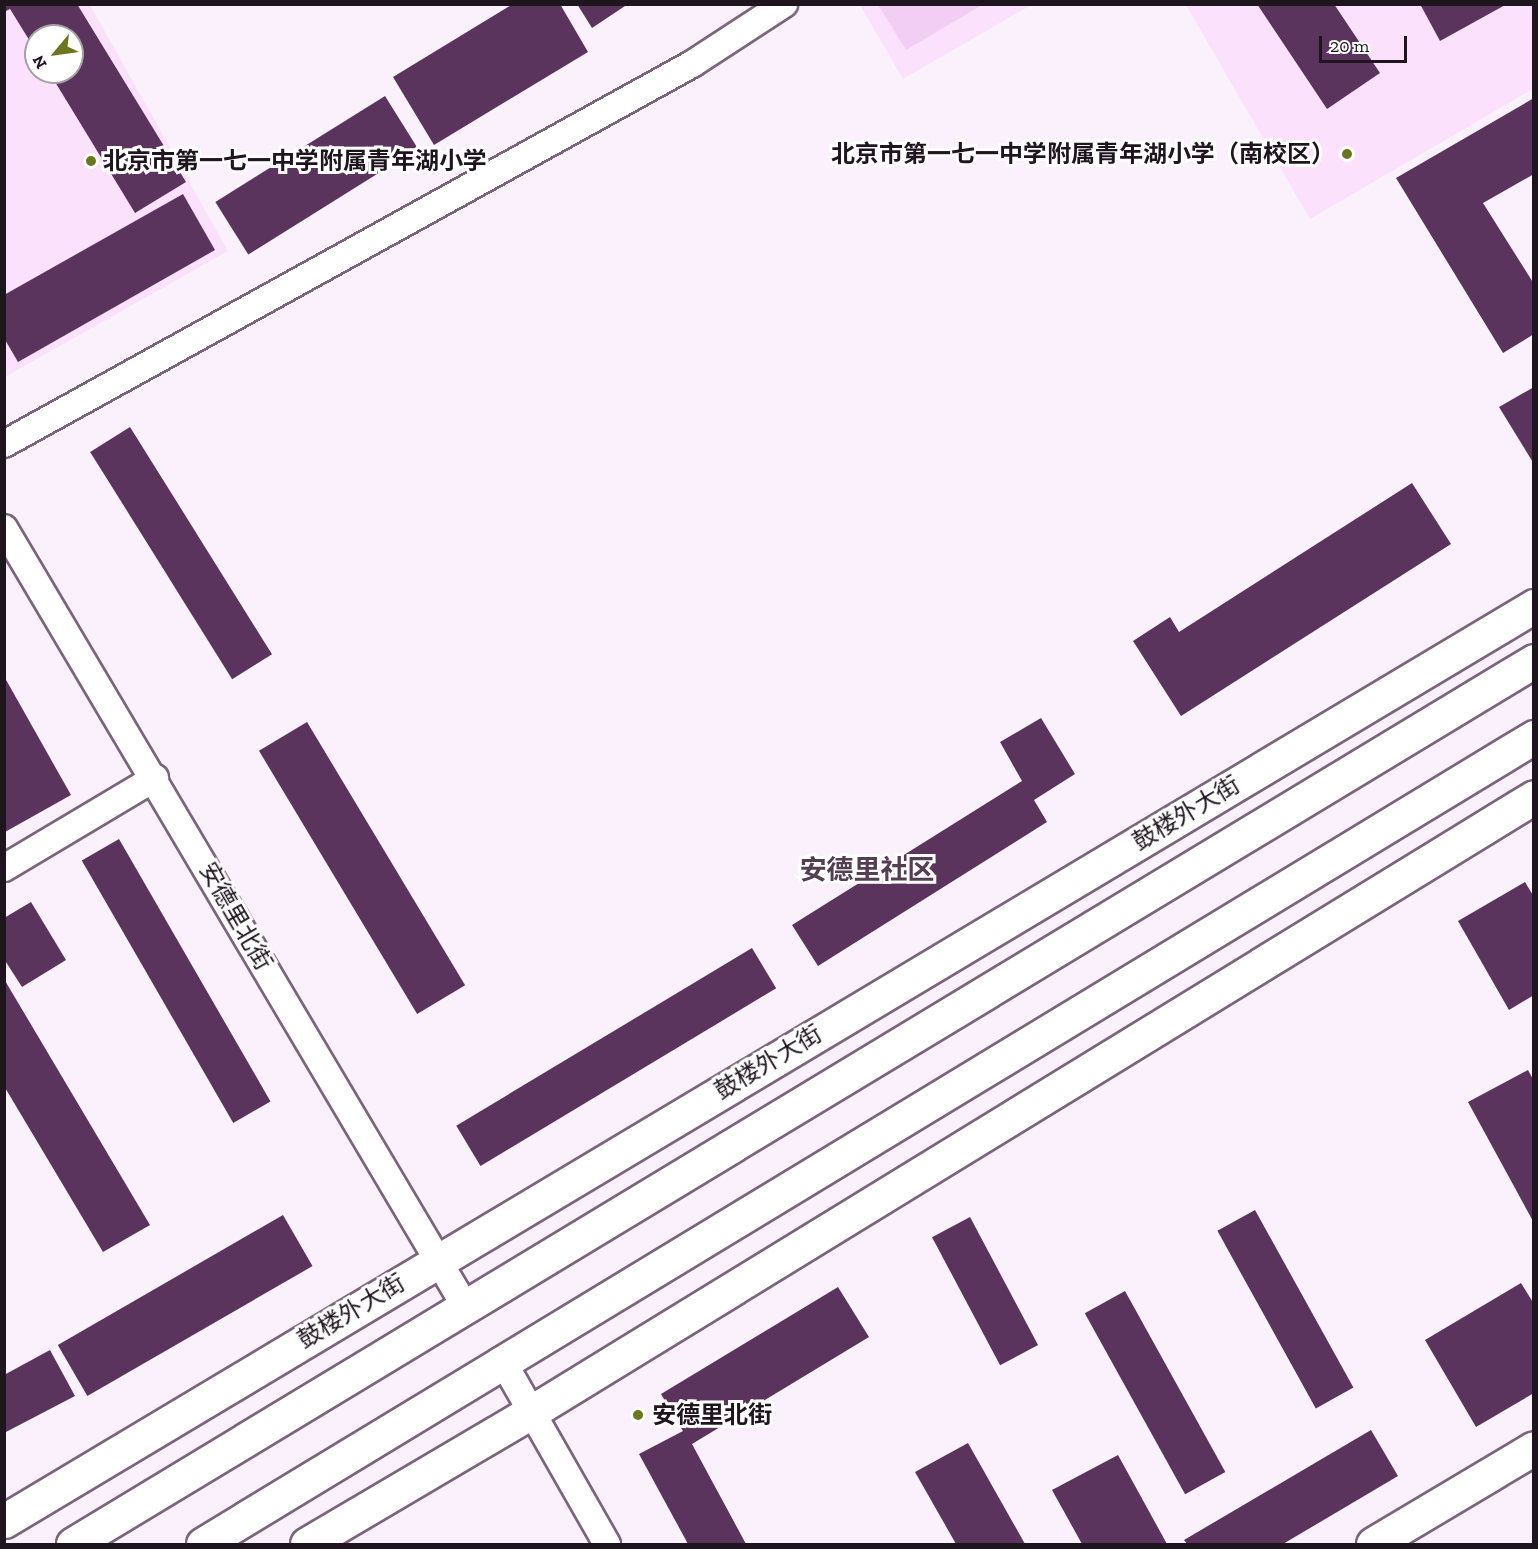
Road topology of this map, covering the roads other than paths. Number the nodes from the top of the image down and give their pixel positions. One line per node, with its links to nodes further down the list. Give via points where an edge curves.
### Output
1 (784, 4): 2 (street, via 692,64)
2 (4, 444)
3 (4, 528): 7 (street, 安德里北街)
4 (1533, 606): 10 (main road, 鼓楼外大街)
5 (1533, 661): 11 (main road, 鼓楼外大街)
6 (1533, 737): 12 (main road)
7 (155, 777): 9 (street); 10 (street, 安德里北街)
8 (1533, 797): 13 (main road)
9 (4, 867)
10 (437, 1259): 11 (street, 安德里北街); 15 (main road, 鼓楼外大街)
11 (465, 1306): 16 (main road, 鼓楼外大街)
12 (502, 1360): 13 (street); 17 (main road)
13 (533, 1411): 18 (main road); 19 (street)
14 (1533, 1448): 20 (main road)
15 (4, 1521)
16 (73, 1545)
17 (203, 1545)
18 (307, 1545)
19 (607, 1545)
20 (1372, 1545)

